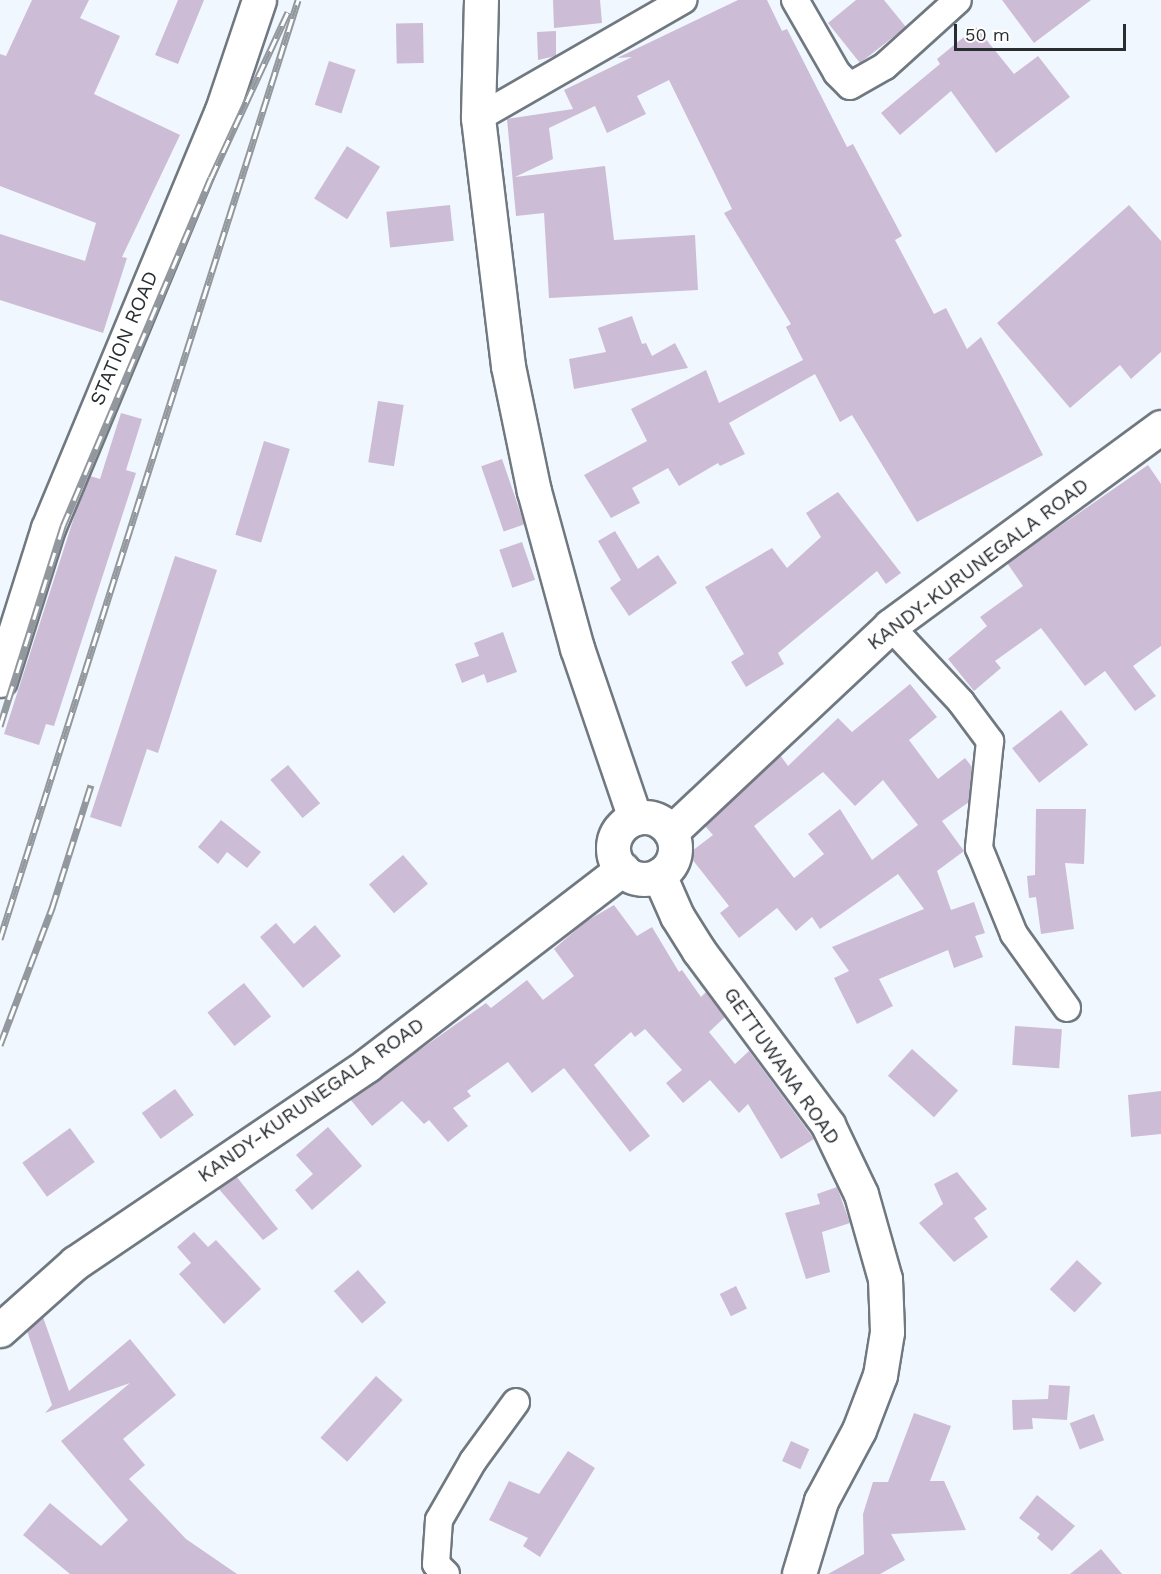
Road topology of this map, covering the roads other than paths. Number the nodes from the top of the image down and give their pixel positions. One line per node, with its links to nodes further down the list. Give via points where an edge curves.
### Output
1 (260, 0): 9 (main road, STATION ROAD, via 221,113 93,412 48,528)
2 (480, 0): 6 (main road)
3 (684, 0): 6 (street)
4 (795, 0): 5 (street, via 837,73 850,86 885,66)
5 (958, 0)
6 (478, 118): 10 (main road, via 508,366 534,491 577,648)
7 (1161, 427): 8 (main road, KANDY-KURUNEGALA ROAD)
8 (890, 626): 11 (main road, KANDY-KURUNEGALA ROAD); 14 (street, via 961,702 990,741 979,848 1014,934)
9 (0, 680)
10 (635, 818): 11 (main road, via 655,818); 12 (main road, via 624,824 614,839 614,855)
11 (671, 832): 13 (main road, via 674,858)
12 (622, 869): 13 (main road, via 638,878); 15 (main road, KANDY-KURUNEGALA ROAD, via 367,1065 75,1263)
13 (659, 875): 18 (main road, GETTUWANA ROAD, via 677,916 699,951 828,1125 861,1194 885,1279 887,1332 880,1375 859,1430 821,1501)
14 (1067, 1008)
15 (0, 1330)
16 (516, 1402): 17 (street, via 473,1461 439,1520 436,1564)
17 (446, 1574)
18 (799, 1574)

